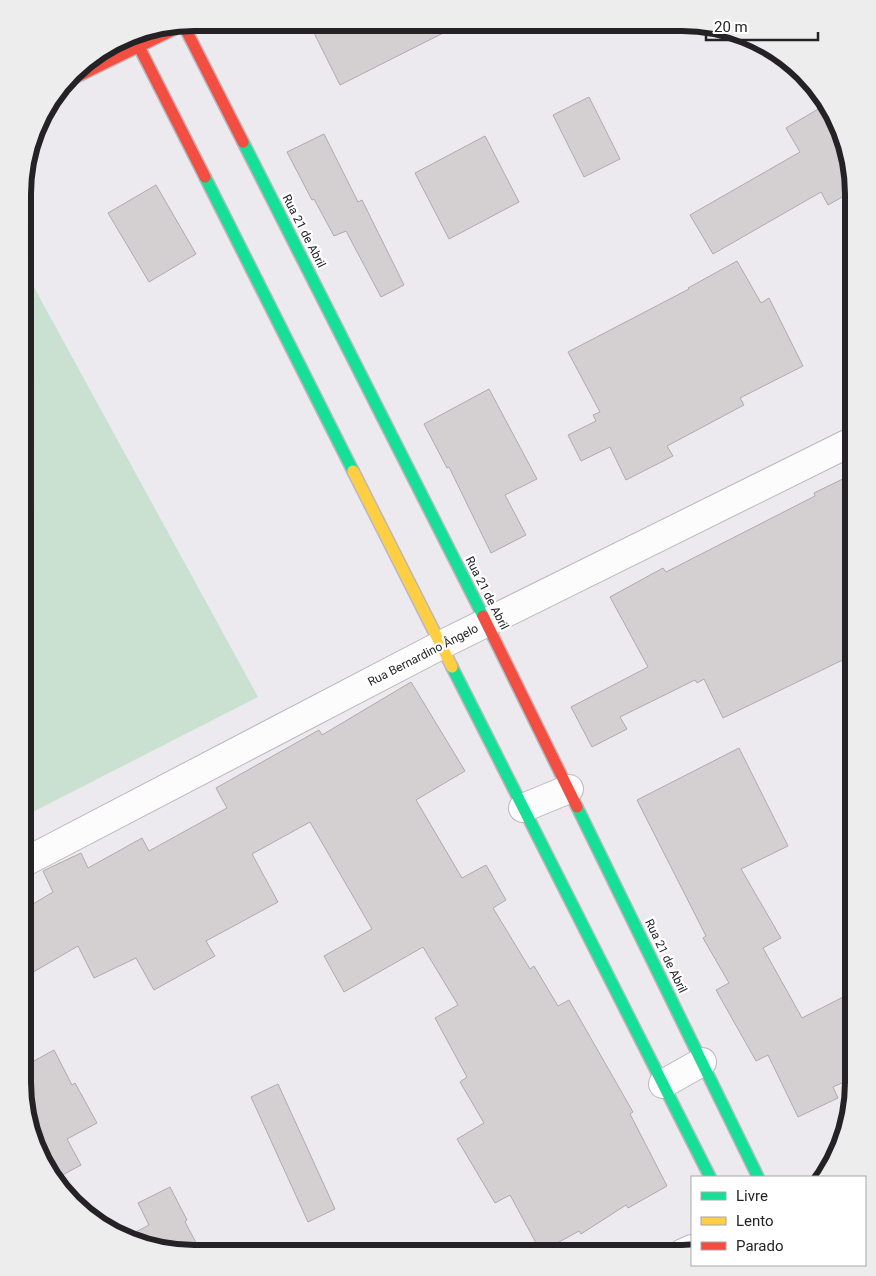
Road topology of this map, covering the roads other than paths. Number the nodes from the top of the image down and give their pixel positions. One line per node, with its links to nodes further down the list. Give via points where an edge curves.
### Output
1 (188, 32): 7 (street, Rua 21 de Abril)
2 (164, 34): 4 (street)
3 (136, 42): 4 (street)
4 (138, 47): 5 (street); 8 (street)
5 (88, 71)
6 (845, 445): 7 (street, Rua Bernardino Ângelo)
7 (486, 622): 8 (street, Rua Bernardino Ângelo); 9 (street, Rua 21 de Abril)
8 (441, 645): 10 (street); 11 (street, Rua Bernardino Ângelo)
9 (568, 789): 10 (street); 12 (street, Rua 21 de Abril)
10 (523, 808): 13 (street)
11 (31, 859)
12 (702, 1062): 13 (street); 15 (street, Rua 21 de Abril)
13 (663, 1084): 14 (street)
14 (709, 1176)
15 (758, 1176)

